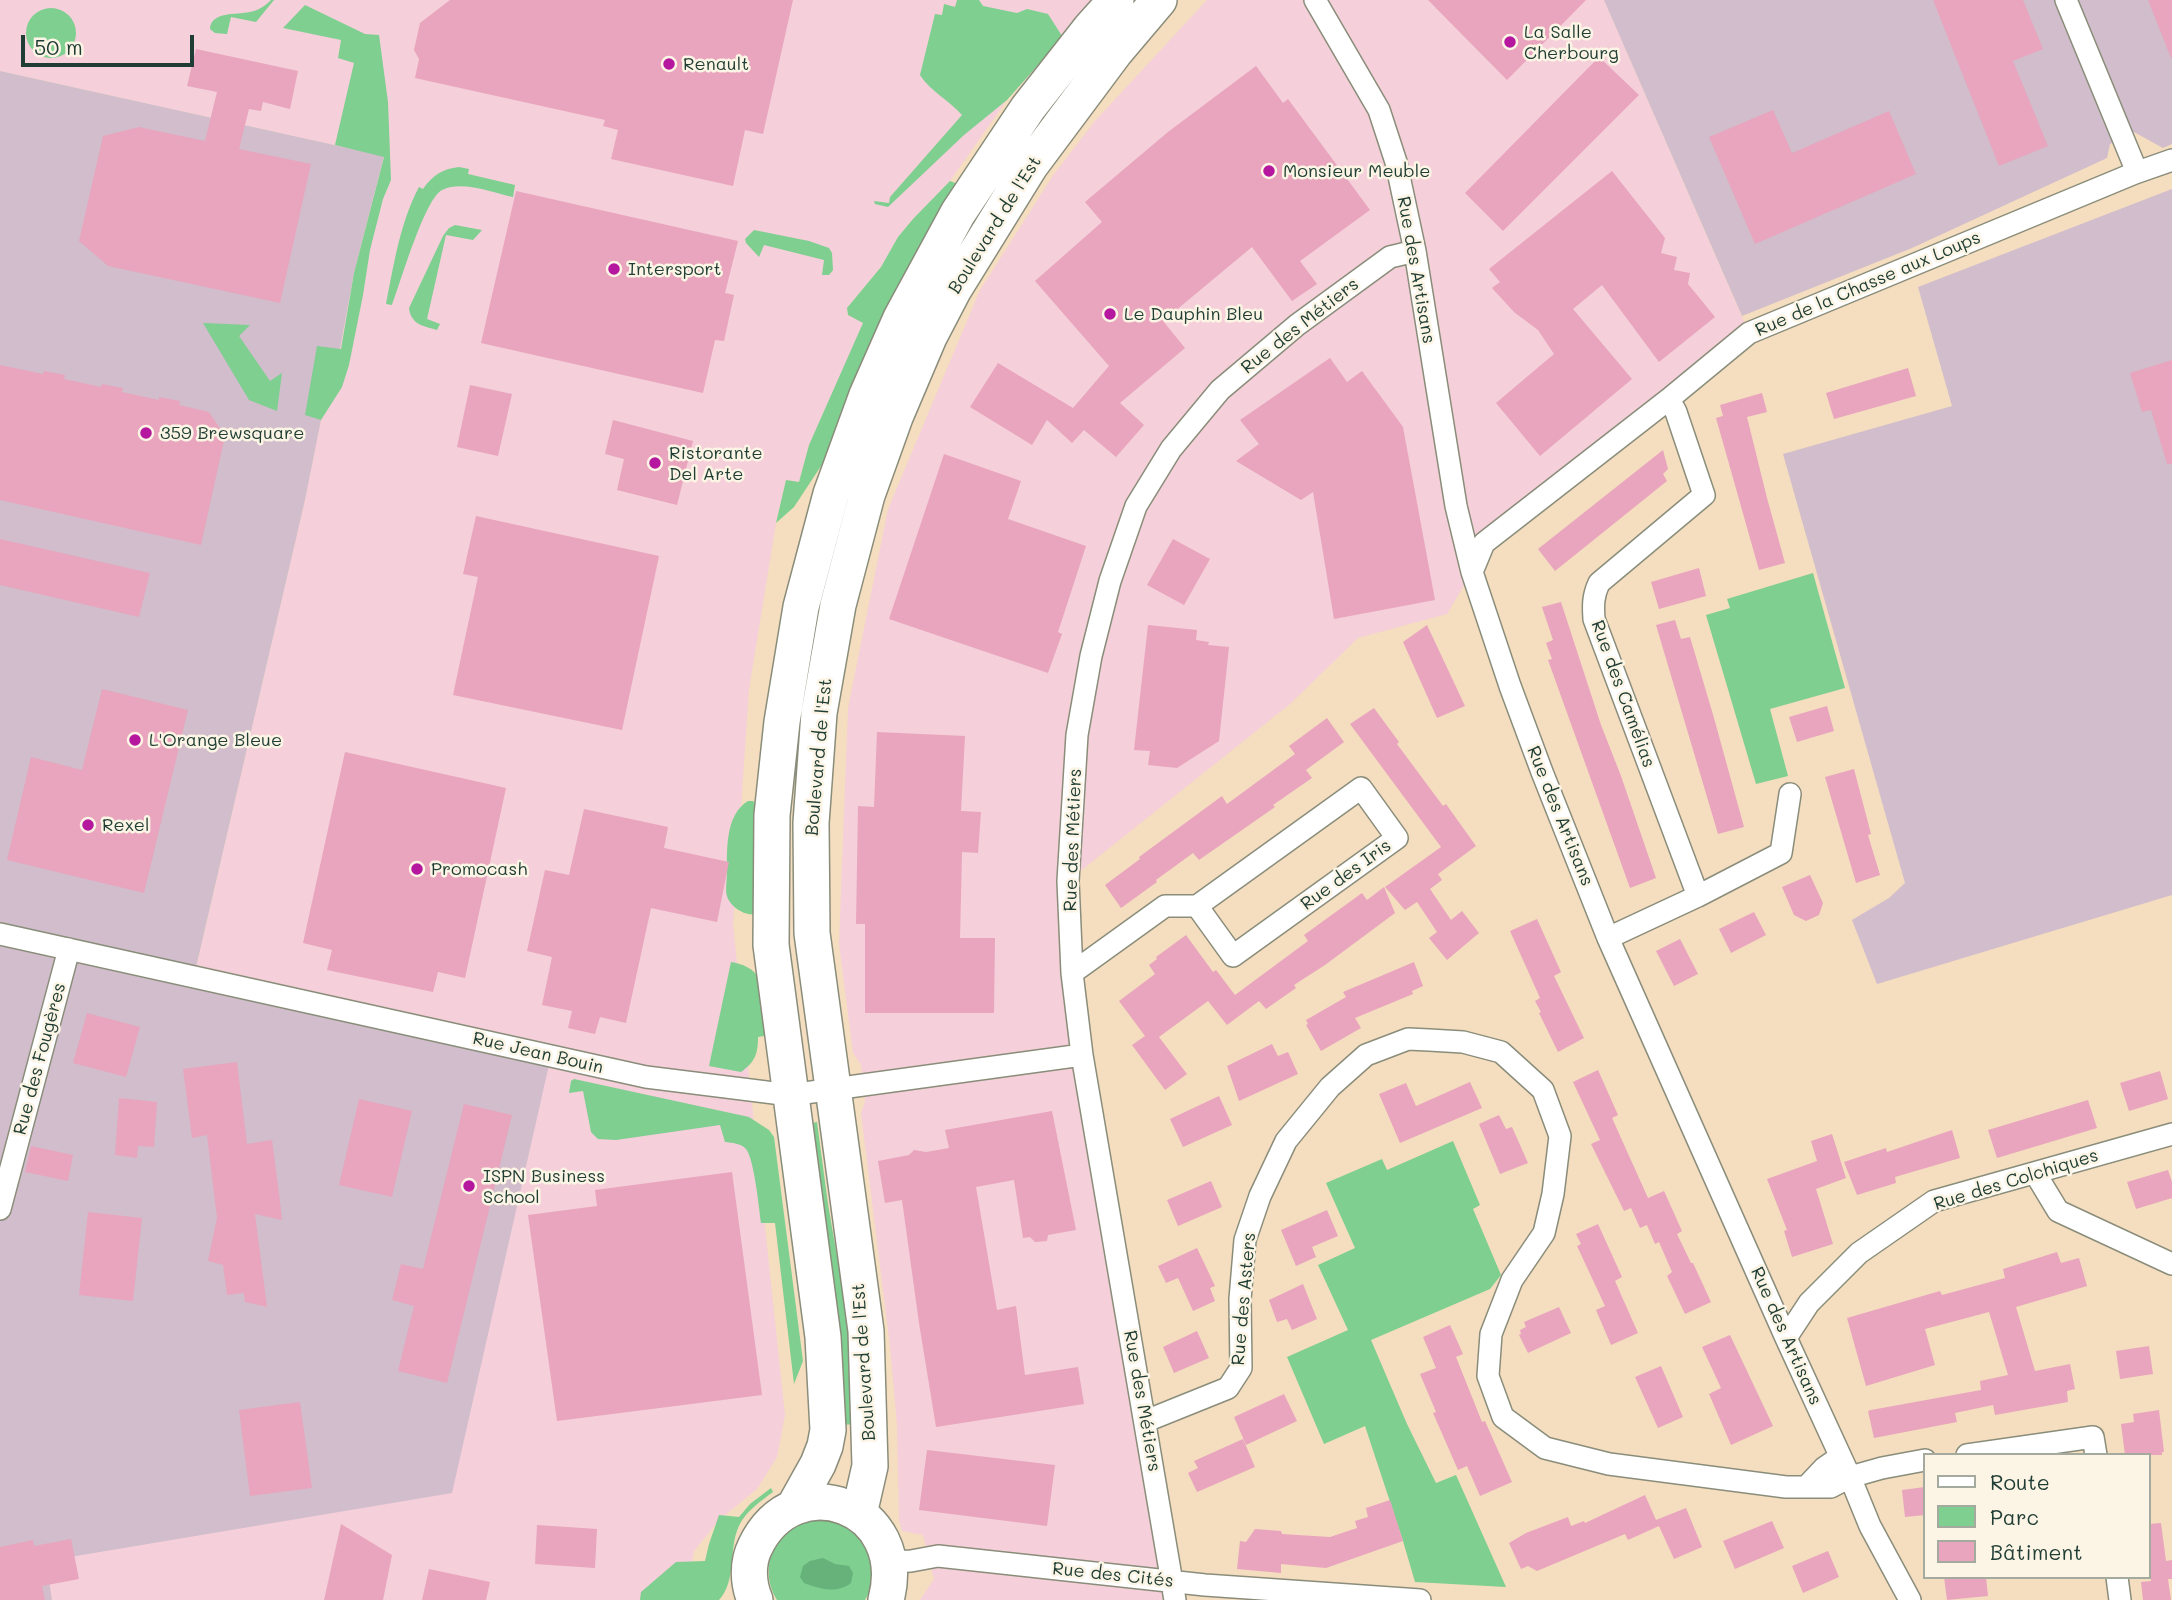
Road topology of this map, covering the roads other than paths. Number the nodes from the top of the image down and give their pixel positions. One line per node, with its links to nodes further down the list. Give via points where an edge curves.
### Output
1 (1116, 0): 19 (main road, Boulevard de l'Est, via 1028,108 958,213 901,318 831,494 801,607 772,816 771,946)
2 (1159, 0): 18 (main road, Boulevard de l'Est, via 1030,166 954,289 895,417 867,495 838,605 819,713 811,823 812,933)
3 (1315, 0): 7 (street, Rue des Artisans, via 1379,110 1396,162)
4 (2066, 0): 6 (street)
5 (2172, 160): 6 (street, Rue de la Chasse aux Loups)
6 (2137, 172): 8 (street, Rue de la Chasse aux Loups, via 1749,333)
7 (1415, 250): 9 (street, Rue des Artisans, via 1456,506); 16 (street, Rue des Métiers, via 1390,257 1297,325 1220,390 1171,449 1136,506 1091,656 1077,735 1068,881)
8 (1669, 399): 9 (street, Rue de la Chasse aux Loups, via 1484,543); 11 (street, Rue des Camélias, via 1704,495 1600,583 1592,603 1594,619)
9 (1472, 572): 14 (street, Rue des Artisans, via 1537,760)
10 (1790, 794): 11 (street, via 1781,853)
11 (1698, 897): 14 (street)
12 (1197, 906): 12 (street, Rue des Iris, via 1233,956 1397,838 1361,788); 16 (street, via 1166,906)
13 (0, 934): 15 (street, Rue Jean Bouin)
14 (1608, 938): 24 (street, Rue des Artisans)
15 (69, 949): 19 (street, Rue Jean Bouin, via 646,1077); 22 (street, Rue des Fougères)
16 (1072, 973): 17 (street, Rue des Métiers)
17 (1082, 1055): 18 (street, Rue Jean Bouin); 25 (street, Rue des Métiers)
18 (832, 1090): 19 (street, Rue Jean Bouin); 33 (main road, Boulevard de l'Est, via 866,1331 870,1466)
19 (790, 1095): 32 (main road, Boulevard de l'Est, via 823,1337 828,1430 818,1464)
20 (2172, 1134): 21 (street, Rue des Colchiques)
21 (2035, 1173): 23 (street, via 2058,1211); 24 (street, Rue des Colchiques, via 1934,1201 1859,1253 1809,1303)
22 (0, 1209)
23 (2172, 1264)
24 (1786, 1338): 28 (street, Rue des Artisans)
25 (1146, 1421): 31 (street, Rue des Asters, via 1228,1388 1241,1368 1245,1240 1286,1141 1330,1087 1366,1055 1408,1039 1463,1042 1501,1052 1543,1090 1560,1136 1544,1233 1512,1280 1491,1334 1488,1376 1503,1417 1545,1448 1609,1464); 36 (street, Rue des Métiers)
26 (1981, 1453): 27 (street, via 2093,1437)
27 (2096, 1453)
28 (1840, 1457): 30 (street, Rue des Artisans); 31 (street)
29 (1924, 1460): 30 (street, Rue des Asters)
30 (1850, 1478): 31 (street, Rue des Asters, via 1831,1487); 40 (street, Rue des Artisans)
31 (1807, 1486)
32 (794, 1507): 33 (main road, via 816,1502); 37 (main road, via 761,1533 752,1552)
33 (859, 1514): 34 (main road, via 874,1527)
34 (890, 1562): 36 (street, Rue des Cités, via 938,1556); 38 (main road)
35 (2117, 1579): 41 (street)
36 (1173, 1591): 39 (street, Rue des Cités)
37 (752, 1598)
38 (886, 1600)
39 (1420, 1600)
40 (1910, 1600)
41 (2120, 1600)

